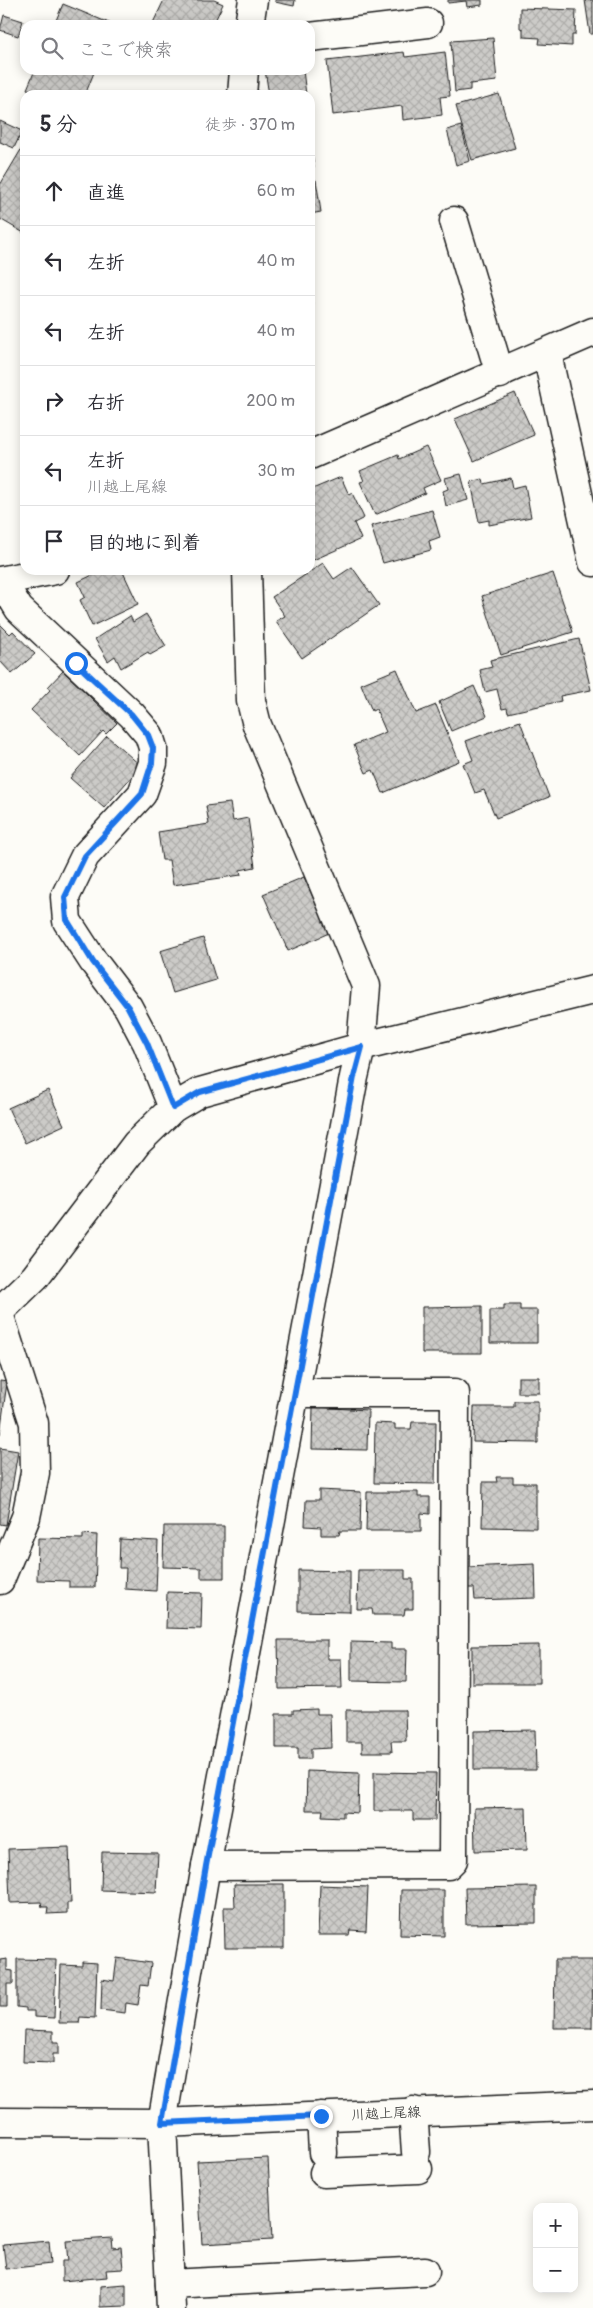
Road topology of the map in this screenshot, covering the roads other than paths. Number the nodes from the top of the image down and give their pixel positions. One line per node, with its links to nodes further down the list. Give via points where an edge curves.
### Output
1 (253, 0): 2 (street)
2 (250, 20)
3 (428, 23): 4 (street)
4 (315, 36)
5 (244, 75): 6 (street)
6 (242, 90)
7 (454, 221): 10 (street)
8 (593, 332): 9 (street)
9 (547, 354): 10 (street); 12 (street)
10 (500, 374): 11 (street)
11 (315, 453)
12 (593, 562)
13 (30, 575): 15 (street)
14 (247, 575): 17 (street, via 251,701 257,725 366,986)
15 (1, 581): 18 (street, via 19,609 132,715 148,735 153,748 152,763 142,794 85,856 65,897 67,920 93,962 128,1007 147,1043)
16 (593, 990): 17 (street)
17 (362, 1047): 18 (street, via 200,1092); 21 (street)
18 (173, 1108): 19 (street, via 137,1143 35,1276)
19 (0, 1311)
20 (0, 1317): 22 (street, via 34,1423 35,1473 26,1517)
21 (296, 1393): 23 (street); 23 (street, via 455,1393 453,1860 448,1865)
22 (0, 1580)
23 (206, 1866): 28 (street)
24 (593, 2105): 25 (street, 川越上尾線)
25 (413, 2111): 26 (street, 川越上尾線); 26 (street, via 417,2161 323,2163)
26 (321, 2116): 28 (street, 川越上尾線)
27 (0, 2122): 28 (street, 川越上尾線)
28 (162, 2123): 30 (street)
29 (425, 2271): 30 (street)
30 (170, 2296)

